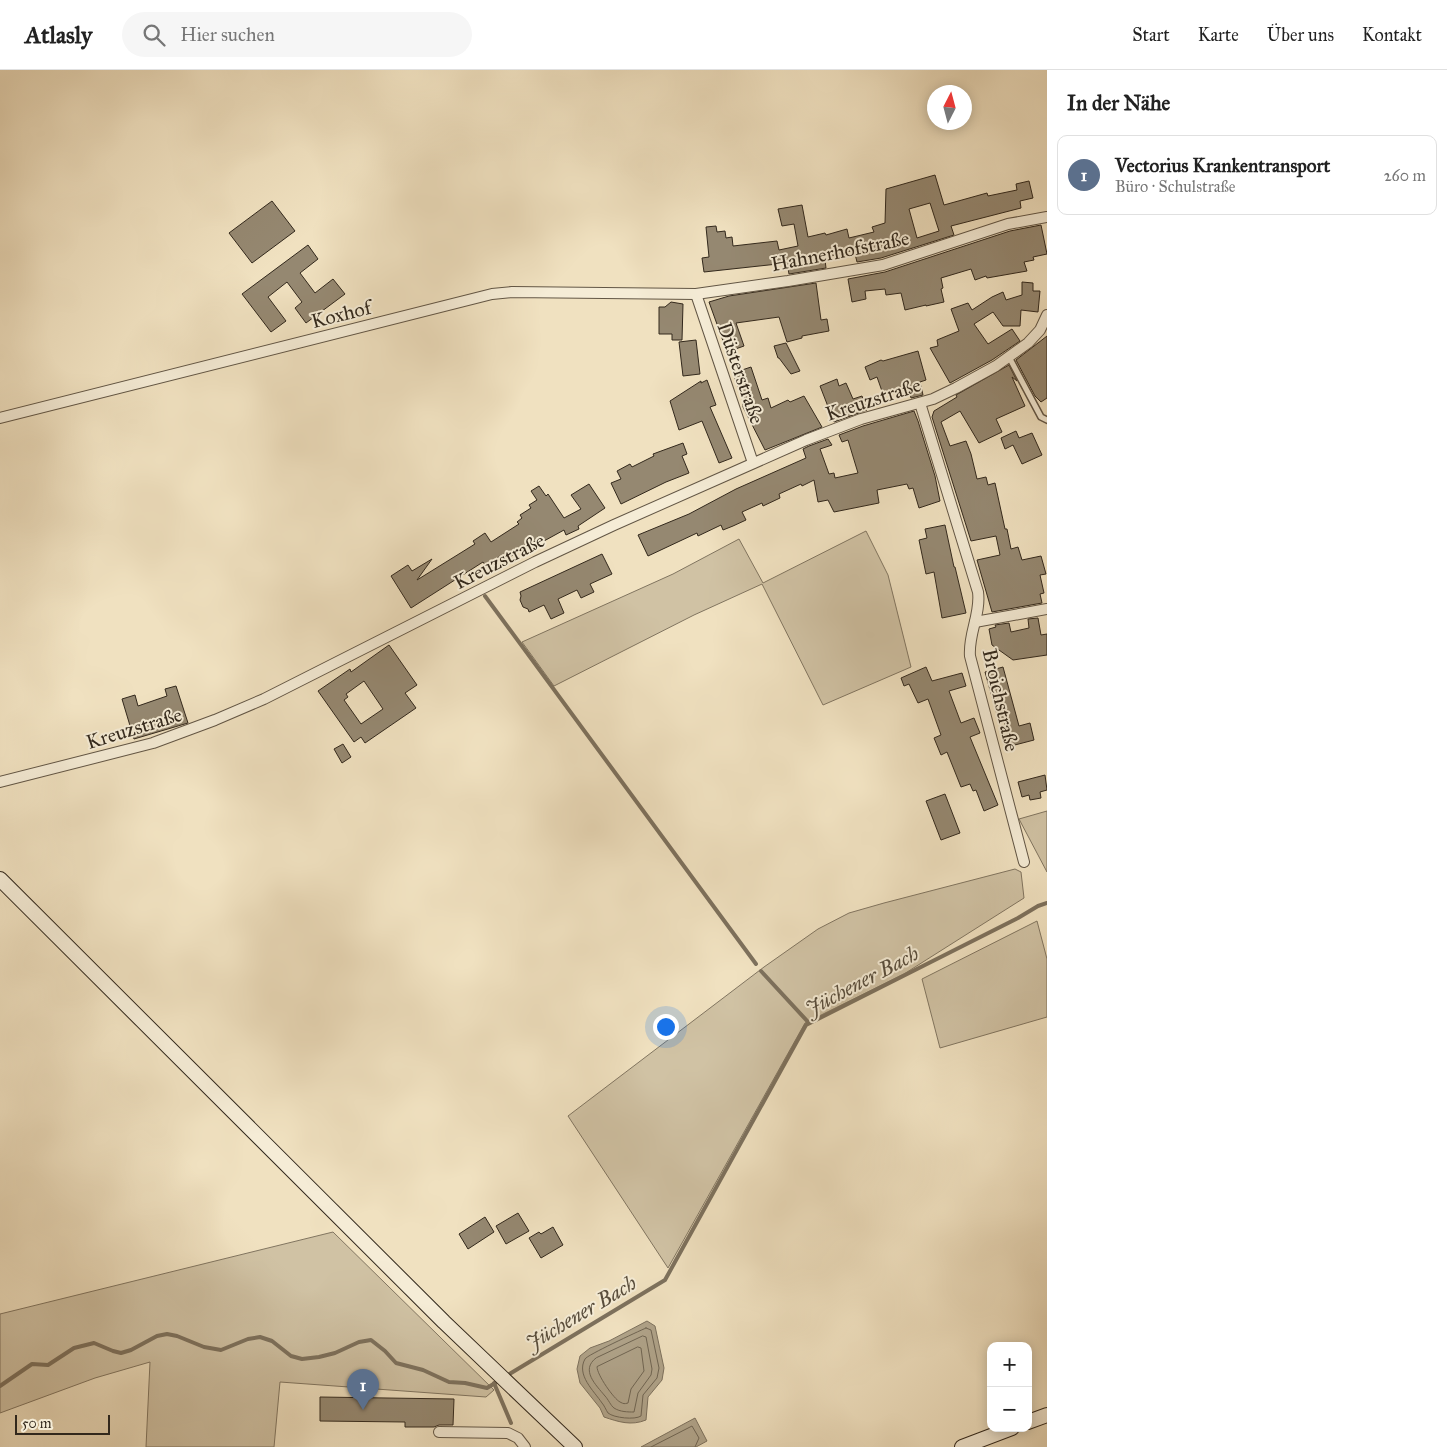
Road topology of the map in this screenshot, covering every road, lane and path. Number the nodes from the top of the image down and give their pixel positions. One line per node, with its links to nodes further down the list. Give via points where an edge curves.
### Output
1 (1047, 217): 2 (street, Hahnerhofstraße, via 1008,224 870,268)
2 (696, 294): 6 (street, Koxhof, via 492,294); 8 (street, Düsterstraße)
3 (1047, 315): 4 (street, Kreuzstraße, via 1035,337)
4 (1009, 357): 5 (street, Kreuzstraße, via 968,382); 7 (lane, via 1041,418)
5 (920, 403): 8 (street, Kreuzstraße, via 842,426); 10 (street, Broichstraße, via 978,592)
6 (0, 418)
7 (1047, 420)
8 (753, 463): 11 (street, Kreuzstraße, via 563,549 240,710 132,749)
9 (1047, 609): 10 (street)
10 (975, 622): 12 (street, Broichstraße, via 970,640 971,661)
11 (0, 782)
12 (1024, 862)
13 (0, 879): 19 (main road, via 486,1364)
14 (1047, 1415): 15 (main road)
15 (1032, 1421)
16 (439, 1432): 18 (street, via 508,1433)
17 (1001, 1432): 20 (main road)
18 (525, 1447)
19 (575, 1447)
20 (962, 1447)

